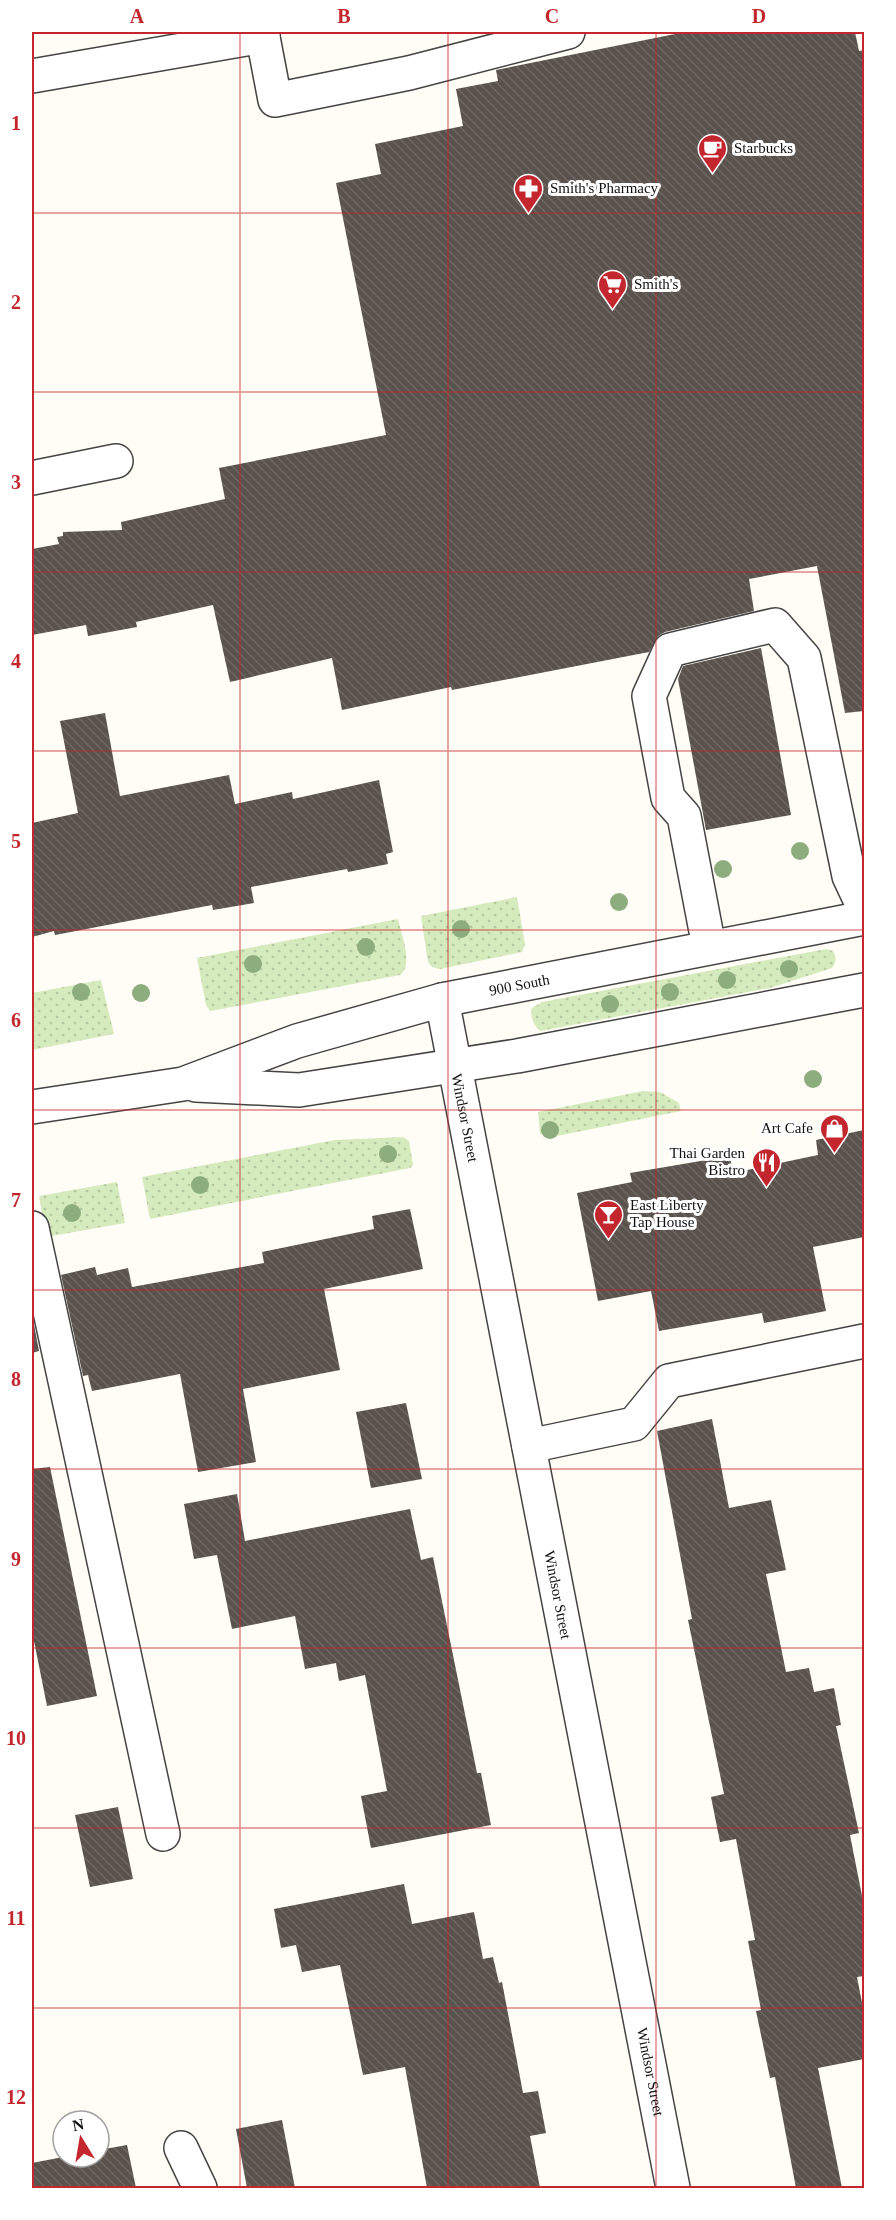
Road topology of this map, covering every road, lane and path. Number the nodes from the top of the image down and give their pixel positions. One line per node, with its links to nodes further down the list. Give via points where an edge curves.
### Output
1 (568, 32): 3 (street)
2 (262, 34): 3 (street, via 275,100 409,74); 4 (street)
3 (536, 35)
4 (155, 43): 5 (street)
5 (32, 76)
6 (116, 461): 7 (street)
7 (32, 478)
8 (864, 908): 10 (street, via 849,876 804,658 776,626 670,650 649,696 668,798 684,816)
9 (864, 918): 10 (street, 900 South)
10 (710, 947): 12 (street, 900 South)
11 (864, 990): 13 (street, 900 South)
12 (442, 1000): 13 (street, Windsor Street); 14 (street, 900 South, via 297,1041)
13 (455, 1067): 14 (street, 900 South, via 299,1090); 18 (street, Windsor Street)
14 (183, 1084): 15 (street, 900 South)
15 (32, 1107)
16 (32, 1228): 19 (street)
17 (864, 1341): 18 (street, via 669,1381 634,1424)
18 (529, 1446): 22 (street, Windsor Street)
19 (163, 1834)
20 (181, 2148): 21 (street)
21 (200, 2188)
22 (673, 2188)

